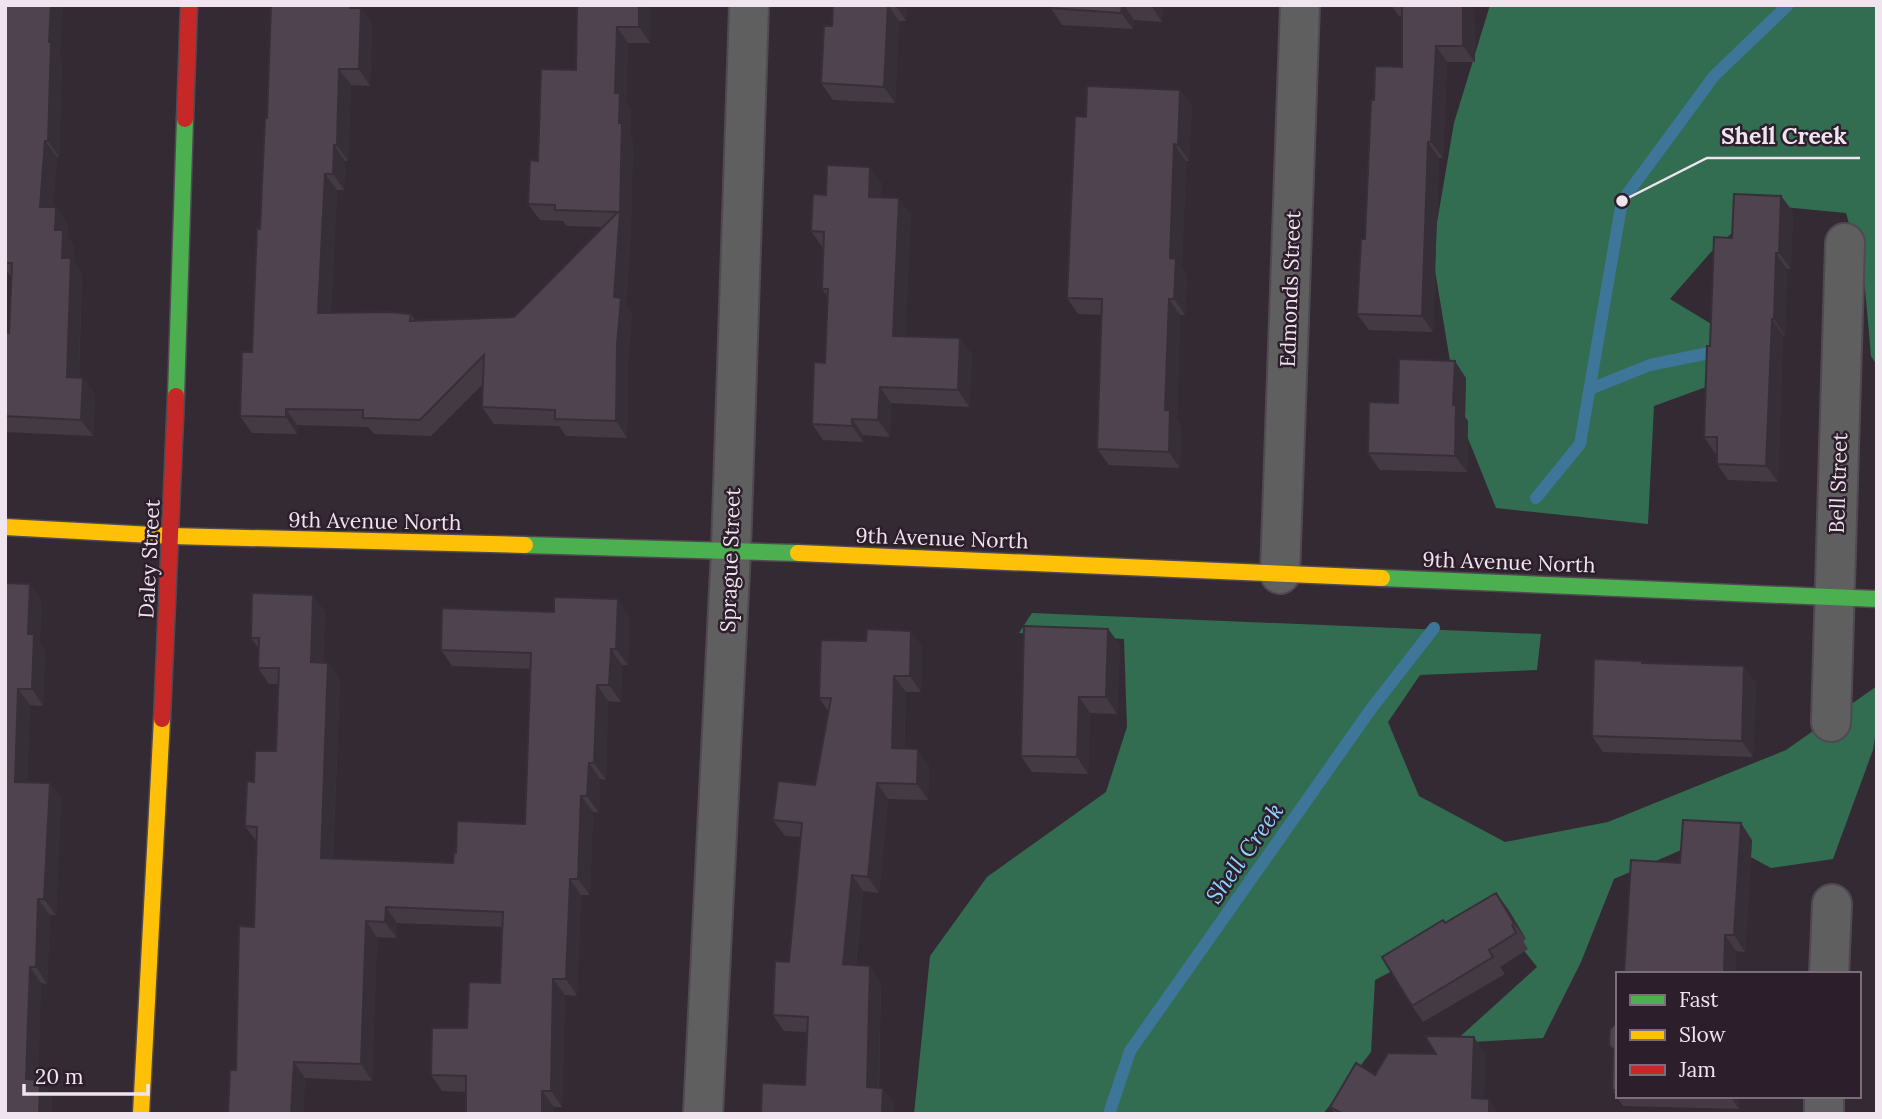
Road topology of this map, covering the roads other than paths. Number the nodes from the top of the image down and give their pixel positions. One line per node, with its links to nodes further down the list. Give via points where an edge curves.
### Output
1 (189, 5): 6 (street, Daley Street)
2 (749, 5): 7 (street, Sprague Street)
3 (1300, 5): 8 (street, Edmonds Street)
4 (1844, 243): 9 (street, Bell Street)
5 (5, 527): 6 (street, 9th Avenue North)
6 (171, 536): 7 (street, 9th Avenue North); 14 (street, Daley Street)
7 (731, 550): 8 (street, 9th Avenue North); 15 (street, Sprague Street)
8 (1280, 574): 9 (street, 9th Avenue North)
9 (1835, 598): 10 (street, 9th Avenue North); 11 (street, Bell Street)
10 (1877, 599)
11 (1831, 722)
12 (1832, 904): 13 (street)
13 (1829, 972)
14 (141, 1114)
15 (703, 1114)

